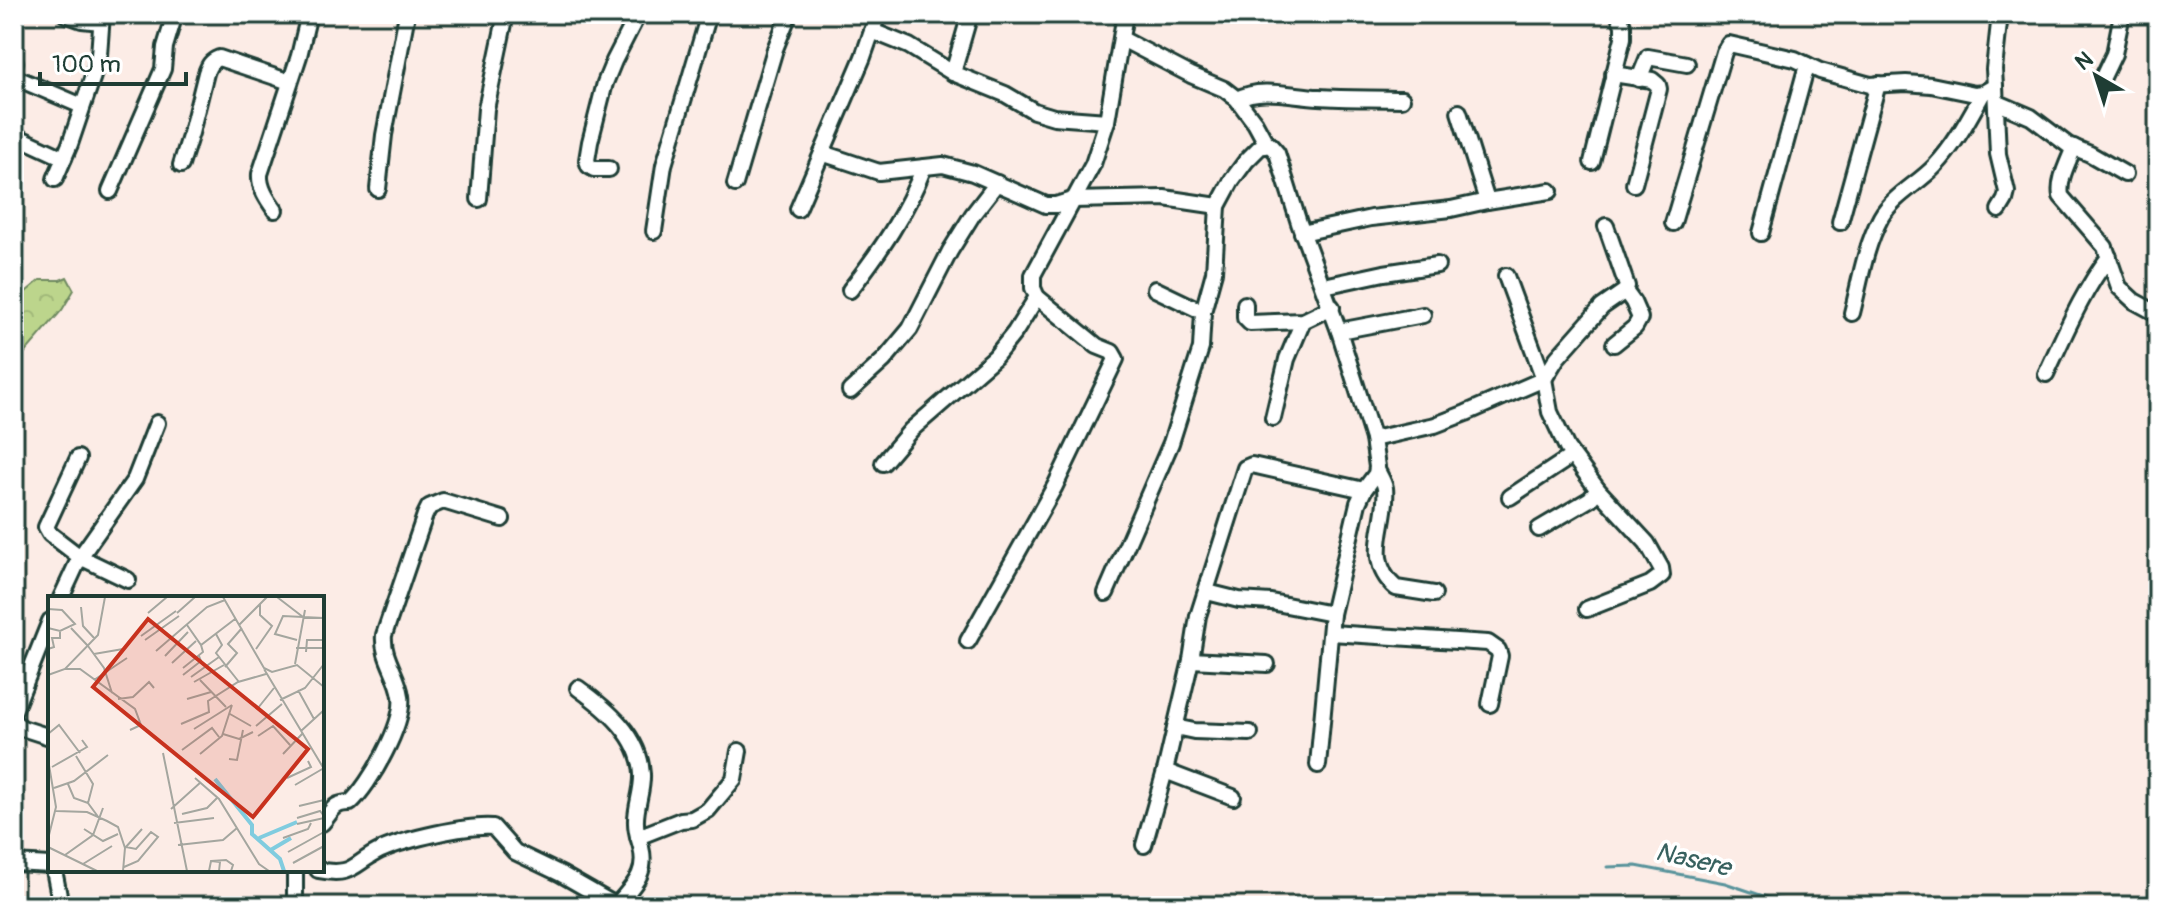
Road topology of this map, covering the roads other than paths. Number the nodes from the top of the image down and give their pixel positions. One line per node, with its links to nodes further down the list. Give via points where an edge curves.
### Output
1 (65, 14): 14 (street, via 82,20)
2 (175, 14): 48 (street, via 163,69)
3 (309, 14): 25 (street)
4 (407, 14): 47 (street)
5 (506, 14): 50 (street, via 486,109)
6 (638, 14): 41 (street, via 605,83 590,142 589,166)
7 (709, 14): 60 (street, via 664,165)
8 (789, 14): 45 (street)
9 (878, 14): 16 (street)
10 (1125, 14): 17 (street)
11 (1618, 14): 21 (street, via 1623,38)
12 (2000, 14): 27 (street)
13 (2122, 14): 24 (street, via 2114,54)
14 (101, 18): 30 (street, via 99,55)
15 (968, 21): 20 (street)
16 (872, 31): 20 (street); 36 (street)
17 (1122, 39): 28 (street); 32 (street)
18 (1687, 64): 23 (street, via 1648,57)
19 (1807, 65): 26 (street); 58 (street, via 1738,45 1726,47); 62 (street)
20 (953, 73): 32 (street, via 1034,111)
21 (1613, 74): 23 (street); 38 (street)
22 (14, 77): 30 (street)
23 (1639, 79): 46 (street, via 1655,82 1659,89)
24 (2102, 79)
25 (290, 82): 39 (street, via 214,60); 55 (street, via 259,181)
26 (1878, 84): 27 (street); 57 (street)
27 (1991, 94): 35 (street); 56 (street, via 2007,192); 74 (street, via 1933,169 1893,201 1880,219)
28 (1237, 99): 29 (street, via 1260,92); 34 (street)
29 (1402, 99)
30 (82, 106): 37 (street)
31 (1459, 112): 52 (street)
32 (1107, 121): 51 (street, via 1093,164)
33 (14, 135): 37 (street)
34 (1267, 145): 53 (street, via 1246,161); 61 (street, via 1277,153)
35 (2074, 147): 42 (street); 63 (street, via 2060,194)
36 (822, 153): 40 (street, via 879,172); 54 (street)
37 (64, 158): 43 (street)
38 (1592, 162)
39 (181, 165)
40 (924, 167): 44 (street, via 943,165); 68 (street, via 885,244)
41 (609, 169)
42 (2125, 174)
43 (55, 179)
44 (997, 183): 51 (street, via 1046,205); 82 (street, via 950,251 910,329)
45 (735, 184)
46 (1634, 184)
47 (378, 189)
48 (110, 191)
49 (1550, 191): 52 (street)
50 (479, 199)
51 (1072, 200): 53 (street, via 1164,198); 70 (street, via 1033,275)
52 (1487, 201): 61 (street)
53 (1218, 206): 73 (street, via 1214,272)
54 (798, 209)
55 (275, 210)
56 (1999, 210)
57 (1840, 222)
58 (1673, 223)
59 (1606, 226): 69 (street)
60 (654, 231)
61 (1302, 233): 66 (street)
62 (1761, 233)
63 (2109, 257): 75 (street, via 2123,293); 80 (street)
64 (1437, 265): 66 (street)
65 (1506, 276): 81 (street)
66 (1324, 286): 72 (street)
67 (1155, 289): 73 (street)
68 (850, 290)
69 (1625, 291): 79 (street, via 1640,318); 81 (street, via 1602,307)
70 (1037, 297): 88 (street, via 995,357 911,430); 105 (street, via 1116,359 1055,486)
71 (1245, 304): 77 (street, via 1250,323)
72 (1332, 307): 77 (street); 78 (street)
73 (1203, 312): 98 (street, via 1201,348 1171,443)
74 (1852, 313)
75 (2158, 314)
76 (1423, 315): 78 (street)
77 (1303, 321): 83 (street, via 1287,359)
78 (1339, 331): 85 (street)
79 (1614, 344)
80 (2046, 374)
81 (1544, 379): 85 (street, via 1435,425); 86 (street, via 1550,412)
82 (850, 391)
83 (1273, 418)
84 (157, 423): 95 (street, via 135,479)
85 (1373, 439): 89 (street)
86 (1572, 456): 91 (street); 92 (street)
87 (78, 458): 95 (street, via 46,527)
88 (883, 463)
89 (1377, 470): 90 (street); 99 (street, via 1385,489 1378,536 1385,576 1396,588)
90 (1364, 490): 97 (street, via 1247,465); 102 (street)
91 (1598, 490): 94 (street); 101 (street, via 1647,543 1662,575)
92 (1510, 497)
93 (502, 519): 119 (street, via 443,501 429,507 384,635 385,656 401,697 397,723 355,798 340,803)
94 (1539, 529)
95 (80, 557): 96 (street); 100 (street)
96 (128, 580)
97 (1207, 592): 102 (street); 106 (street)
98 (1106, 593)
99 (1434, 594)
100 (62, 596)
101 (1587, 609)
102 (1332, 614): 104 (street)
103 (48, 626): 110 (street)
104 (1331, 633): 109 (street, via 1488,643 1500,656); 116 (street)
105 (968, 641)
106 (1191, 660): 107 (street); 112 (street)
107 (1267, 664)
108 (578, 688): 120 (street, via 623,728 639,756 643,776)
109 (1490, 704)
110 (14, 711)
111 (14, 722): 114 (street)
112 (1175, 727): 113 (street); 117 (street)
113 (1250, 733)
114 (48, 736)
115 (739, 751): 120 (street, via 734,779 708,810)
116 (1318, 765)
117 (1165, 771): 118 (street); 121 (street)
118 (1233, 797)
119 (324, 821)
120 (638, 837): 129 (street, via 643,872)
121 (1144, 845)
122 (14, 863): 123 (street)
123 (48, 865)
124 (324, 871): 129 (street, via 351,870 381,850 407,842 493,827 515,852)
125 (54, 872): 127 (street)
126 (295, 872): 128 (street)
127 (61, 906)
128 (295, 906)
129 (617, 906)

